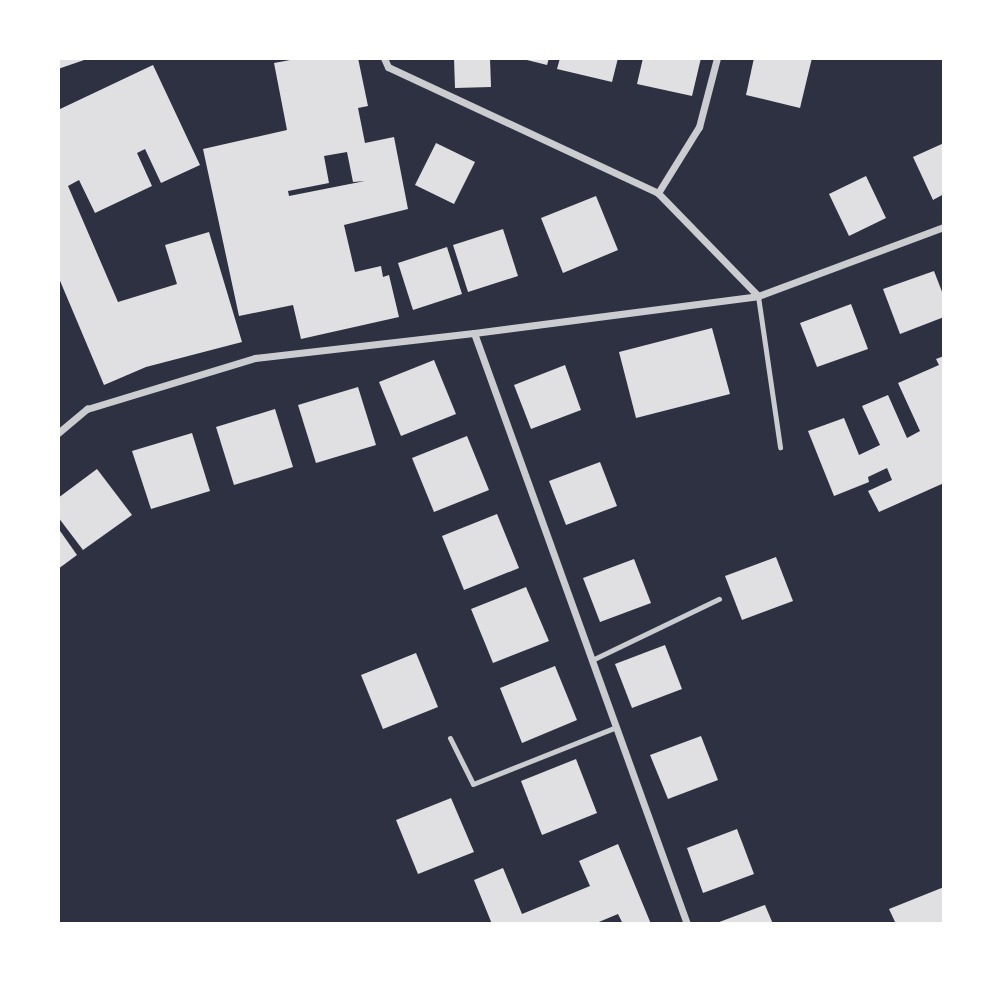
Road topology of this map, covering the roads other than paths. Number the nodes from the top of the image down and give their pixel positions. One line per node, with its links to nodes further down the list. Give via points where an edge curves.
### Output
1 (384, 58): 3 (street, via 388,67)
2 (717, 58): 3 (street, via 699,127)
3 (658, 193): 5 (street)
4 (944, 227): 5 (street)
5 (758, 296): 6 (street); 8 (lane)
6 (474, 333): 7 (street, via 255,358 87,409); 10 (street)
7 (58, 433)
8 (780, 447)
9 (719, 599): 10 (lane)
10 (592, 660): 11 (street)
11 (616, 727): 12 (lane, via 473,784); 13 (street)
12 (450, 738)
13 (687, 924)

